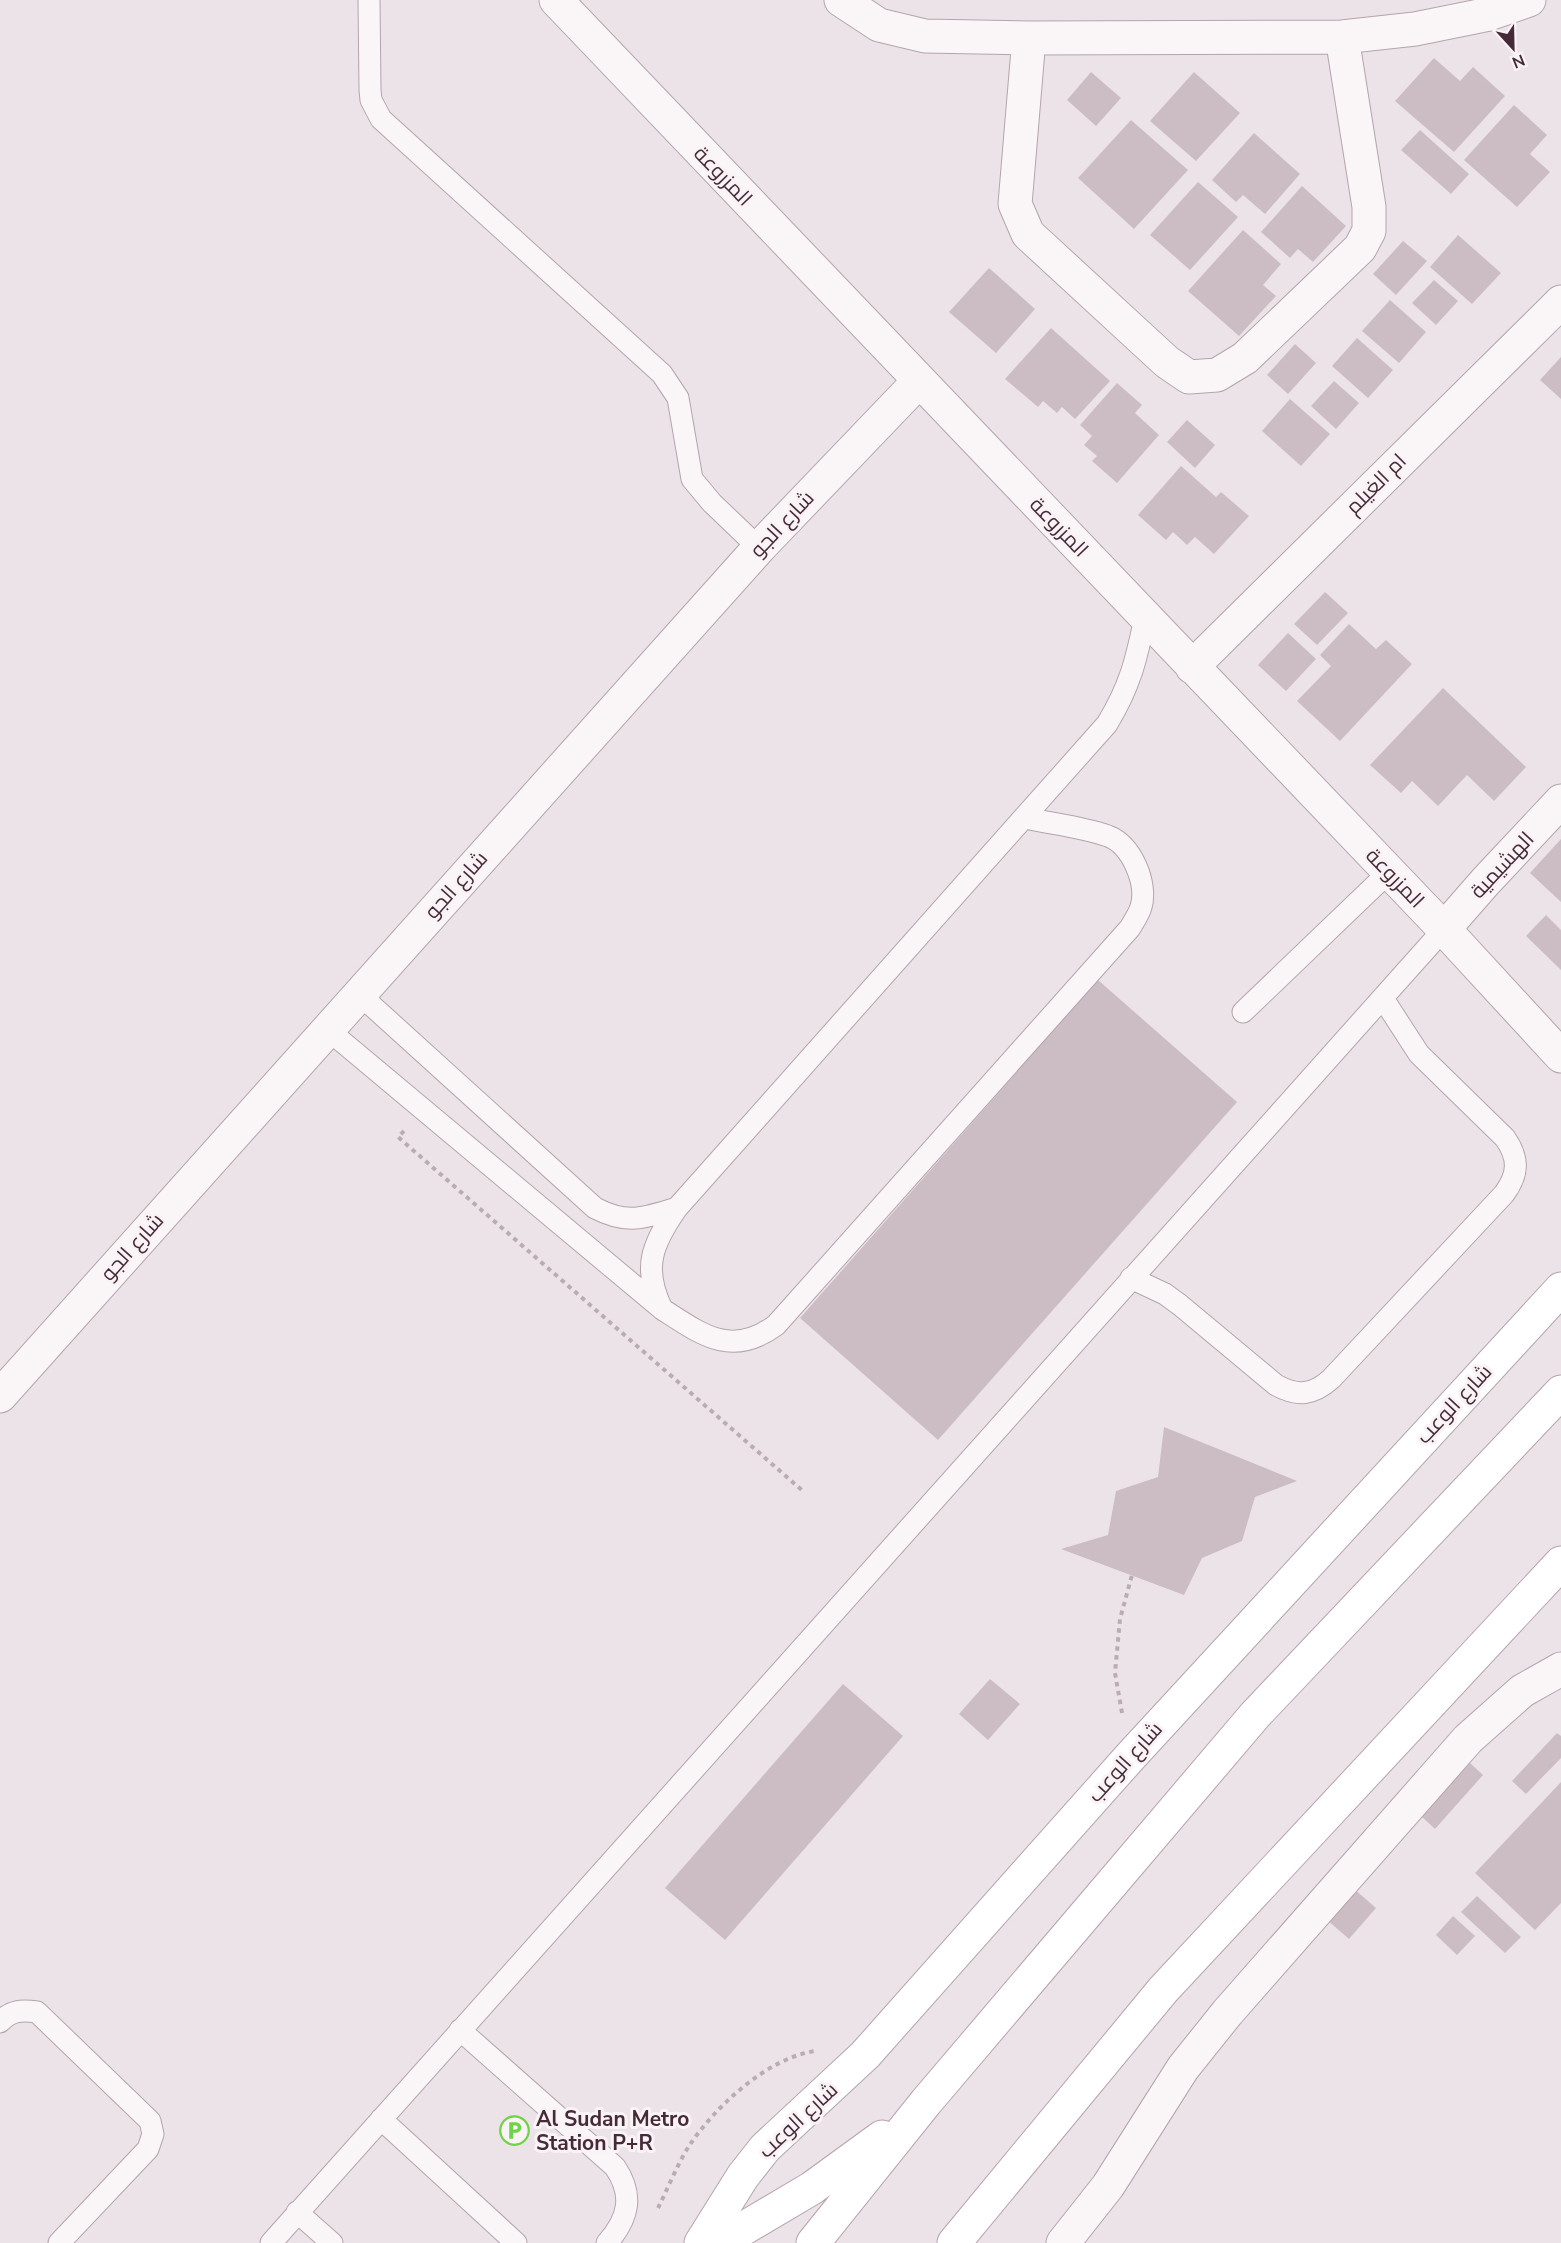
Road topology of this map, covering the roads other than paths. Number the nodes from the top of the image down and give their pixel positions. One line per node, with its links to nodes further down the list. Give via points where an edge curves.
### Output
1 (369, 0): 9 (lane, via 371,100 381,119 662,374 678,398 692,479)
2 (556, 0): 8 (street, المزروعة)
3 (841, 0): 6 (street, via 879,25 925,36)
4 (1529, 0): 5 (street, via 1489,14 1415,30)
5 (1342, 37): 6 (street); 6 (street, via 1369,207 1369,231 1360,248 1245,358 1217,375 1189,376 1167,362 1028,234 1015,204)
6 (1029, 38)
7 (1561, 302): 11 (street, ام الغيلم)
8 (919, 381): 9 (street, شارع الجو); 10 (street, المزروعة)
9 (759, 548): 16 (street, شارع الجو)
10 (1145, 618): 11 (street, المزروعة); 13 (lane, via 1135,669 1123,698 1107,724)
11 (1192, 667): 14 (street, المزروعة)
12 (1561, 801): 15 (street, الهشيمية)
13 (1026, 818): 21 (lane); 24 (lane, via 1110,837 1129,854 1142,887 1142,906 1130,928 776,1325 760,1336 734,1343 716,1340)
14 (1389, 872): 15 (street, المزروعة); 18 (lane)
15 (1444, 929): 17 (lane); 20 (street, المزروعة)
16 (359, 994): 19 (street, شارع الجو); 21 (lane, via 595,1208 622,1220 641,1219)
17 (1384, 1000): 22 (lane); 22 (lane, via 1419,1053 1514,1151 1515,1174 1504,1194 1331,1379 1320,1389 1305,1394 1290,1393 1276,1385 1180,1305)
18 (1243, 1012)
19 (327, 1029): 24 (lane); 26 (street, شارع الجو)
20 (1561, 1056)
21 (677, 1208): 24 (lane, via 651,1256 653,1292)
22 (1131, 1278): 32 (lane)
23 (1561, 1289): 41 (main road, شارع الوعب, via 1130,1757 865,2055 765,2148)
24 (662, 1309)
25 (1561, 1392): 33 (main road, via 1255,1715)
26 (0, 1396)
27 (1561, 1563): 29 (main road)
28 (1561, 1595): 29 (main road)
29 (1480, 1651): 44 (main road, via 1163,1990)
30 (1561, 1670): 45 (street, via 1522,1691 1468,1739 1235,2004 1183,2068 1108,2186)
31 (0, 2022): 37 (lane, via 21,2010 37,2012 150,2121 153,2134 148,2149)
32 (460, 2030): 34 (lane); 36 (lane, via 615,2167 628,2196 626,2213)
33 (926, 2102): 42 (main road, via 842,2168); 43 (main road)
34 (381, 2119): 35 (lane); 40 (lane)
35 (297, 2212): 38 (lane); 39 (lane)
36 (613, 2235)
37 (59, 2243)
38 (271, 2243)
39 (332, 2243)
40 (516, 2243)
41 (701, 2243)
42 (719, 2243)
43 (813, 2243)
44 (954, 2243)
45 (1063, 2243)

